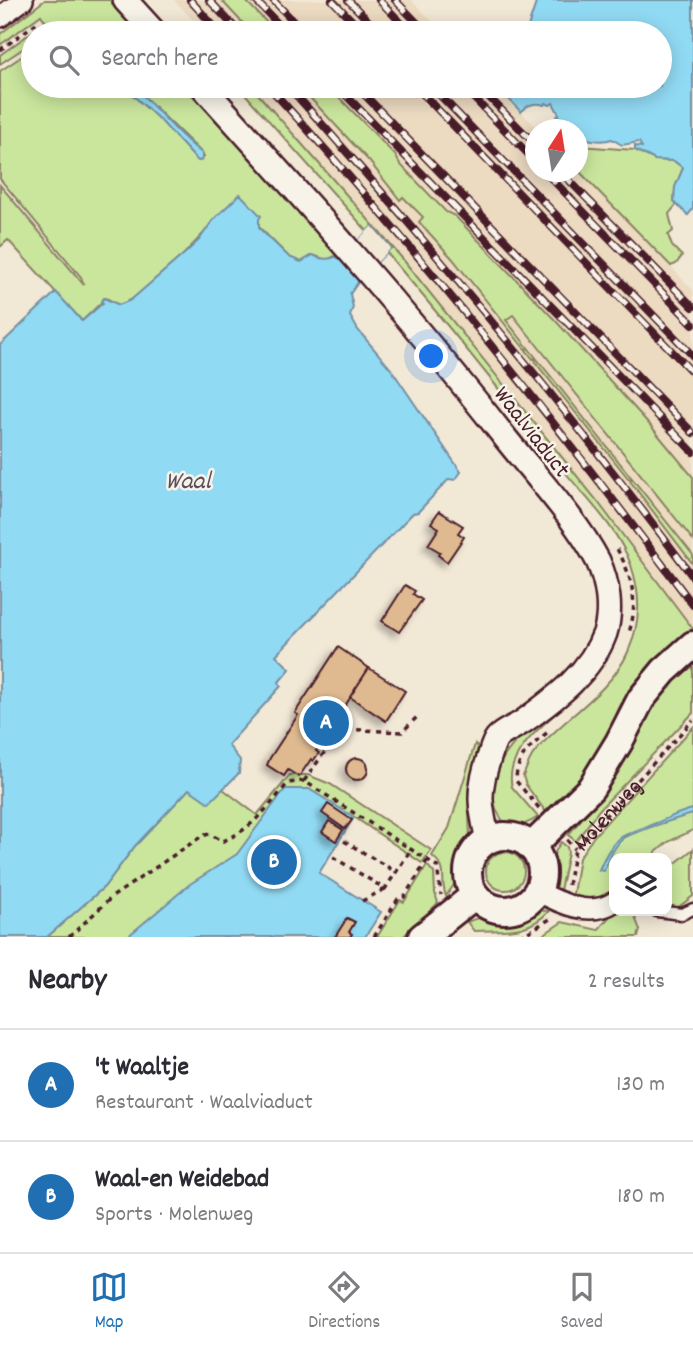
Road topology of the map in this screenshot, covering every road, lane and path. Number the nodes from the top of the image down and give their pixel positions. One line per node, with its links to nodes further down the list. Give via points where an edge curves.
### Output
1 (23, 0): 3 (street)
2 (125, 0): 4 (street)
3 (0, 17)
4 (144, 21)
5 (21, 34): 6 (path)
6 (0, 50)
7 (213, 98): 16 (street, Waalviaduct, via 369,271 581,533 599,563 608,593 609,620 601,643 571,684 496,739 480,784)
8 (615, 545): 9 (path, via 634,591 633,621)
9 (625, 641)
10 (693, 645): 15 (main road, Molenweg, via 640,699 590,788)
11 (419, 715): 14 (path, via 402,732 341,729)
12 (693, 720): 20 (path, Molenweg)
13 (555, 725): 15 (path, via 528,748 516,772 520,788)
14 (304, 781): 19 (path); 31 (path, via 288,783 258,819 235,836 223,841 209,834 202,836 112,897)
15 (553, 824): 18 (main road, Molenweg); 20 (path)
16 (488, 840): 18 (main road, via 511,836); 25 (main road, via 469,864)
17 (344, 841): 22 (path)
18 (531, 847): 24 (main road, via 540,860 542,876)
19 (412, 848): 22 (path); 32 (path, via 428,859)
20 (575, 849): 27 (path, Molenweg)
21 (333, 857): 23 (path)
22 (396, 872): 23 (path)
23 (385, 889): 26 (path)
24 (537, 891): 25 (main road, via 525,904 507,909 489,906); 27 (street)
25 (475, 895): 33 (main road)
26 (362, 901)
27 (562, 904): 28 (street, via 588,909); 34 (path, via 539,927)
28 (609, 905)
29 (693, 909): 30 (lane)
30 (672, 913)
31 (69, 937)
32 (374, 937)
33 (422, 937)
34 (509, 937)

